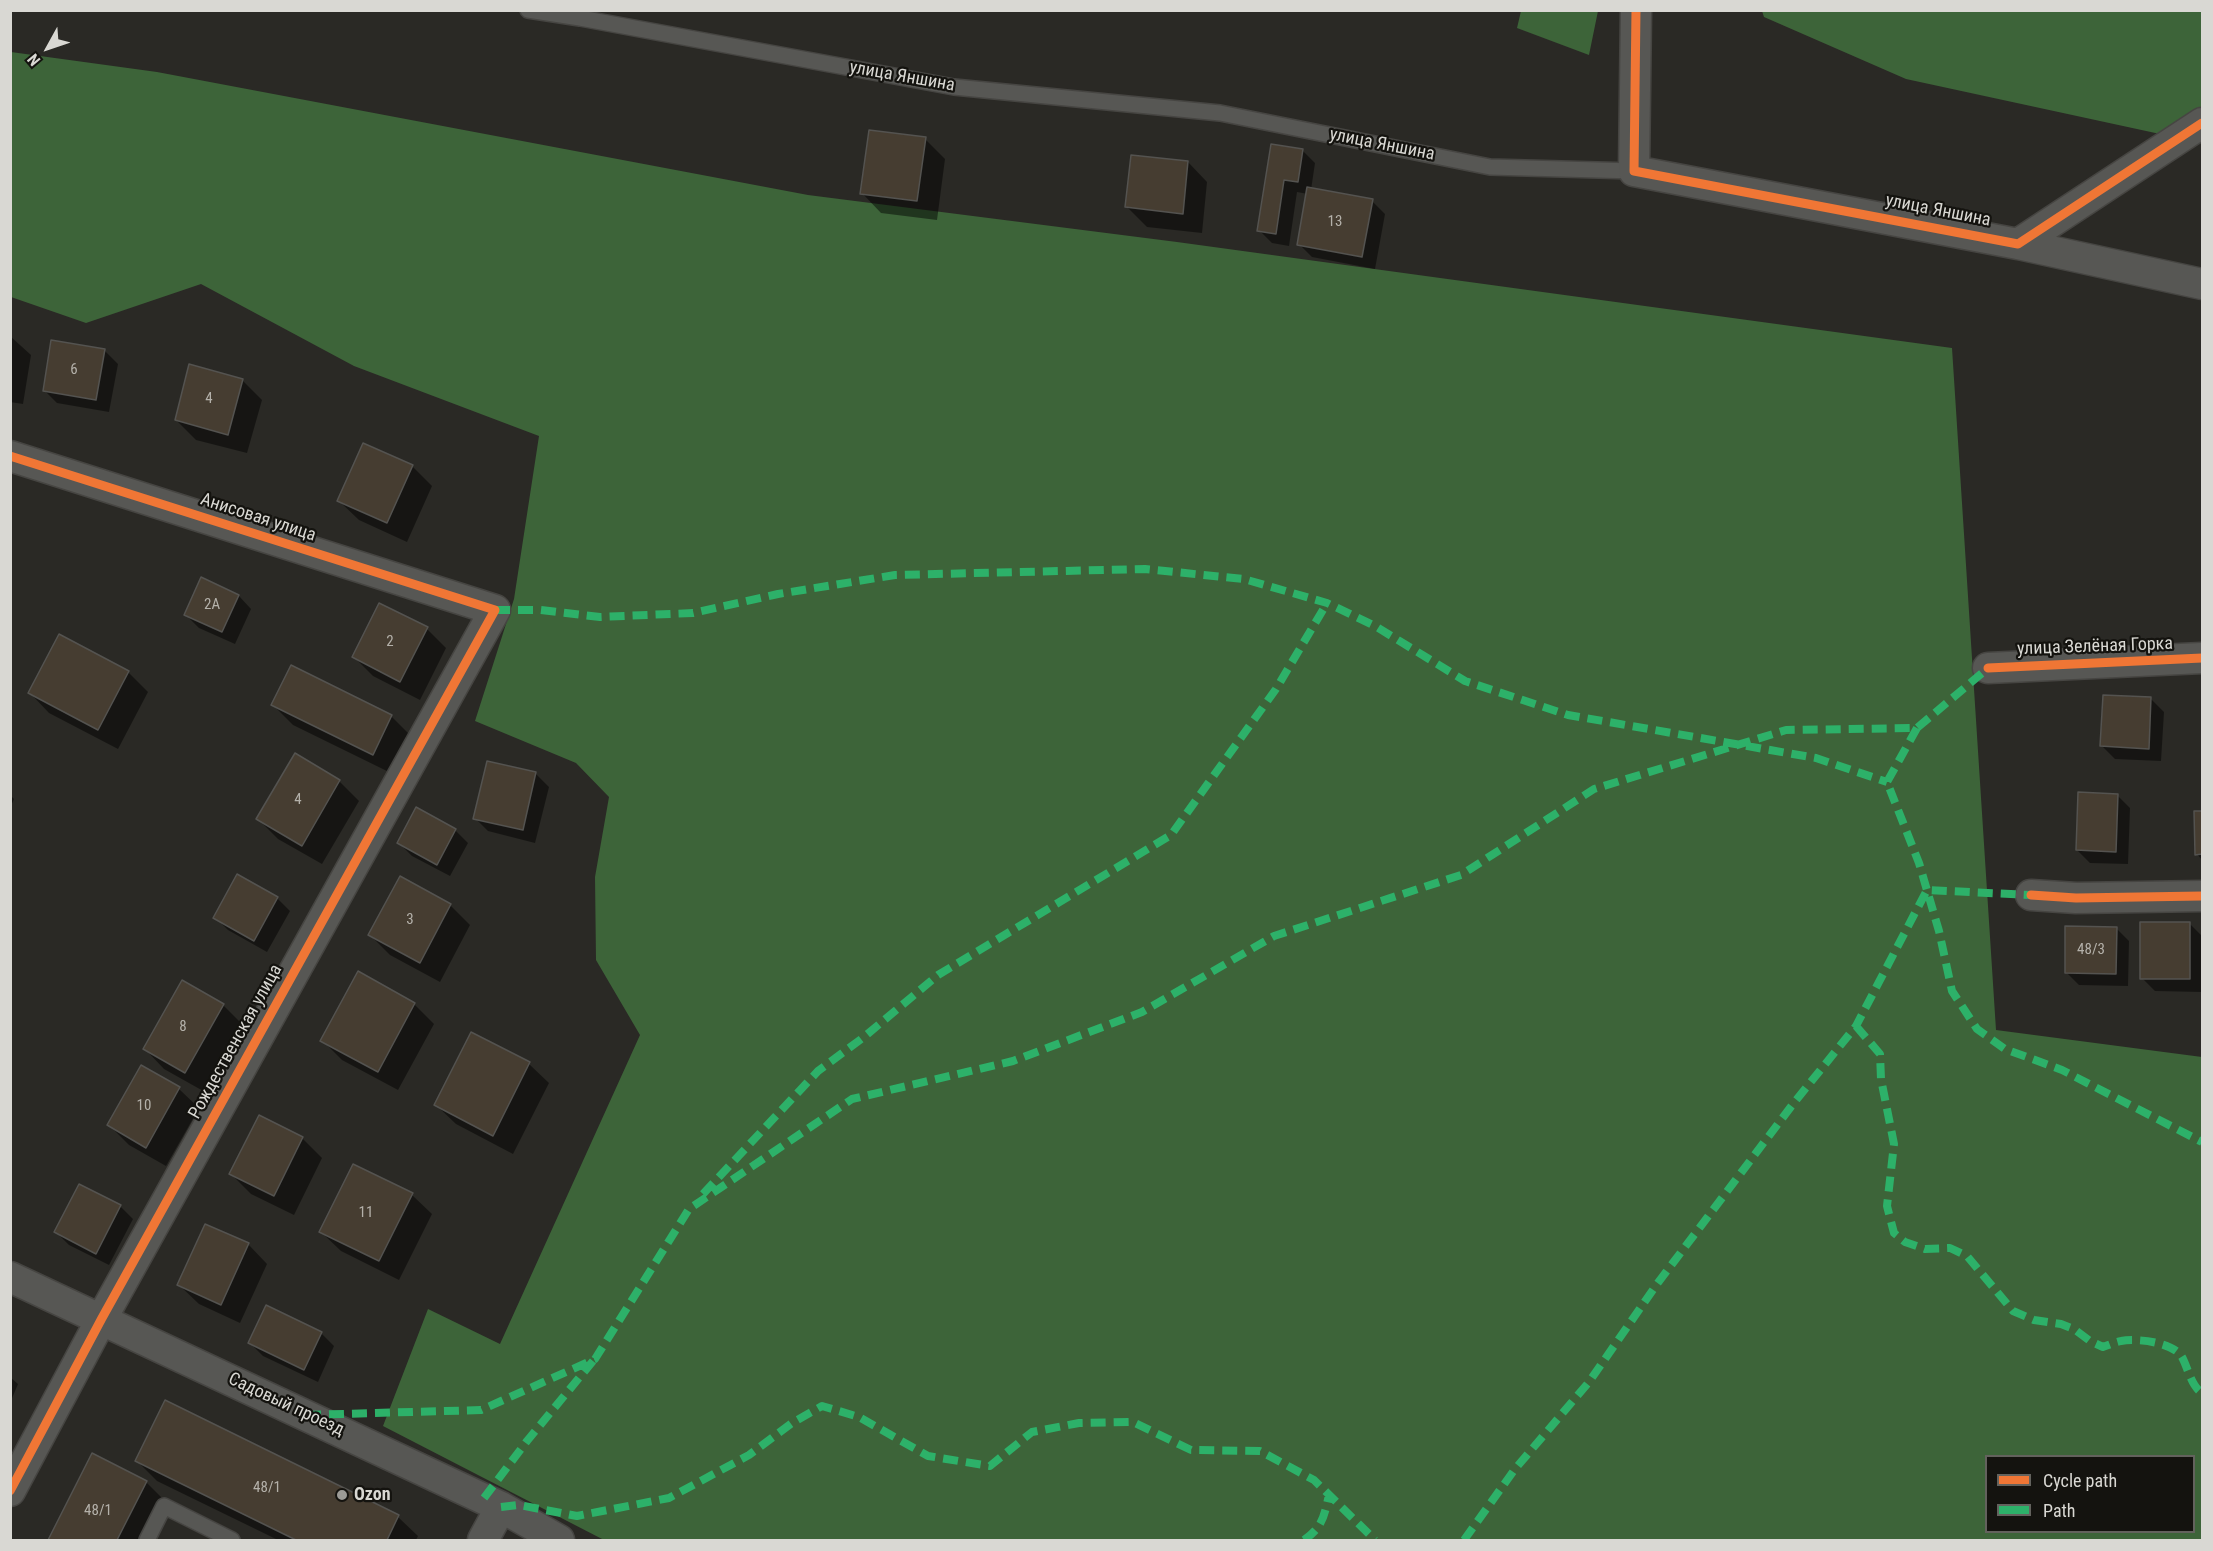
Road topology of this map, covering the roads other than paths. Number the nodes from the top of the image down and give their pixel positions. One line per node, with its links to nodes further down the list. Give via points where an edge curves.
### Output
1 (528, 10): 4 (lane, улица Яншина, via 954,87 1220,113 1490,167)
2 (1636, 10): 4 (street)
3 (2202, 123): 5 (street)
4 (1634, 171): 5 (street, улица Яншина)
5 (2018, 244): 6 (street, улица Яншина)
6 (2202, 284)
7 (10, 456): 8 (street, Анисовая улица)
8 (495, 610): 14 (street, Рождественская улица)
9 (2202, 658): 10 (street, улица Зелёная Горка)
10 (1988, 668)
11 (2031, 895): 12 (street)
12 (2202, 896)
13 (10, 1276): 14 (street, Садовый проезд)
14 (102, 1318): 15 (street, Рождественская улица); 16 (street, Садовый проезд)
15 (10, 1491)
16 (501, 1506): 19 (street); 20 (street, Садовый проезд)
17 (147, 1540): 18 (lane, via 164,1506)
18 (232, 1540)
19 (483, 1540)
20 (559, 1540)

